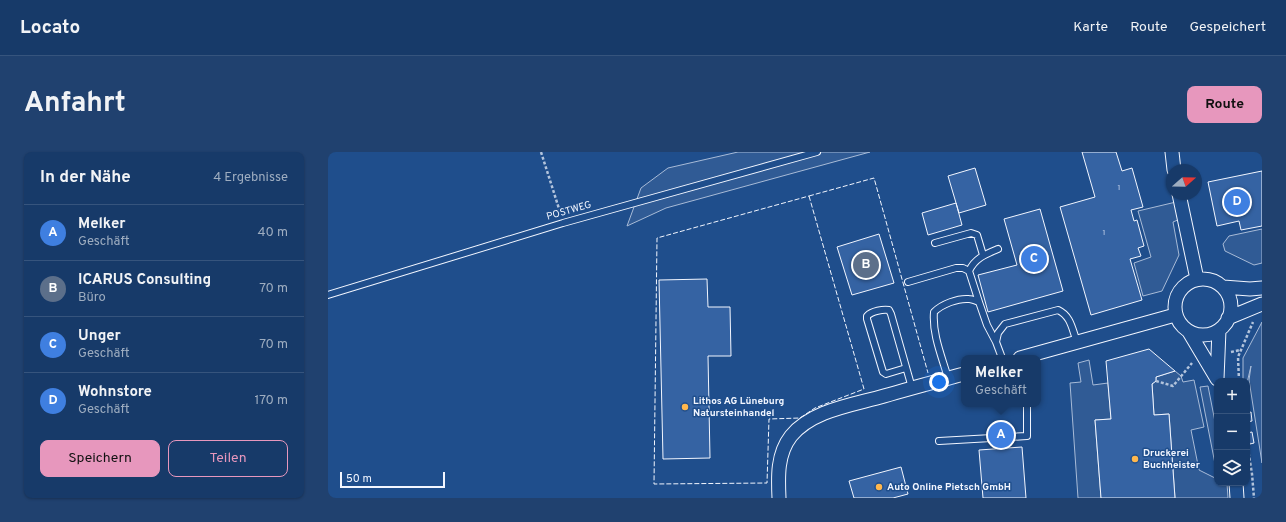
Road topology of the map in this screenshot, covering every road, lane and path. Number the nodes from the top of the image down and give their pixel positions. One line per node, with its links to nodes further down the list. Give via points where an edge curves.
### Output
1 (541, 152): 6 (path)
2 (817, 152): 6 (lane, POSTWEG)
3 (1172, 152): 4 (street)
4 (1173, 164)
5 (1180, 200): 11 (street)
6 (563, 223): 15 (lane, POSTWEG)
7 (935, 243): 9 (lane, via 971,233 977,235)
8 (998, 249): 9 (lane)
9 (983, 255): 10 (lane)
10 (969, 270): 12 (lane, via 956,268); 16 (lane)
11 (1197, 279): 13 (street, via 1206,278); 18 (street, via 1188,282 1176,296)
12 (908, 282)
13 (1223, 287): 14 (street); 19 (street, via 1231,302)
14 (1262, 288)
15 (328, 294)
16 (979, 302): 23 (lane); 29 (lane, via 961,300 940,306 934,312 935,332)
17 (1262, 304): 19 (street)
18 (1176, 315): 22 (street, via 1183,328); 24 (street)
19 (1228, 318): 21 (street)
20 (1257, 319): 32 (path, via 1253,322 1240,350)
21 (1219, 330): 22 (street, via 1199,335); 31 (street)
22 (1189, 332): 30 (street)
23 (996, 342): 24 (lane, via 998,333 1005,324 1058,310 1065,314 1070,322); 25 (lane)
24 (1077, 342): 26 (street)
25 (1001, 355)
26 (1032, 355)
27 (906, 368): 27 (lane, via 889,310 870,313 867,319 883,372 886,374); 35 (lane)
28 (961, 375): 29 (street)
29 (948, 378): 35 (street)
30 (1216, 378)
31 (1217, 378)
32 (1239, 378)
33 (1156, 381): 34 (path)
34 (1173, 386)
35 (912, 388): 40 (street, via 838,409 803,424 790,437 781,454)
36 (1027, 407): 37 (lane, via 1027,436)
37 (939, 441)
38 (1248, 450): 42 (path)
39 (1236, 486): 41 (street)
40 (779, 498)
41 (1237, 498)
42 (1254, 498)

